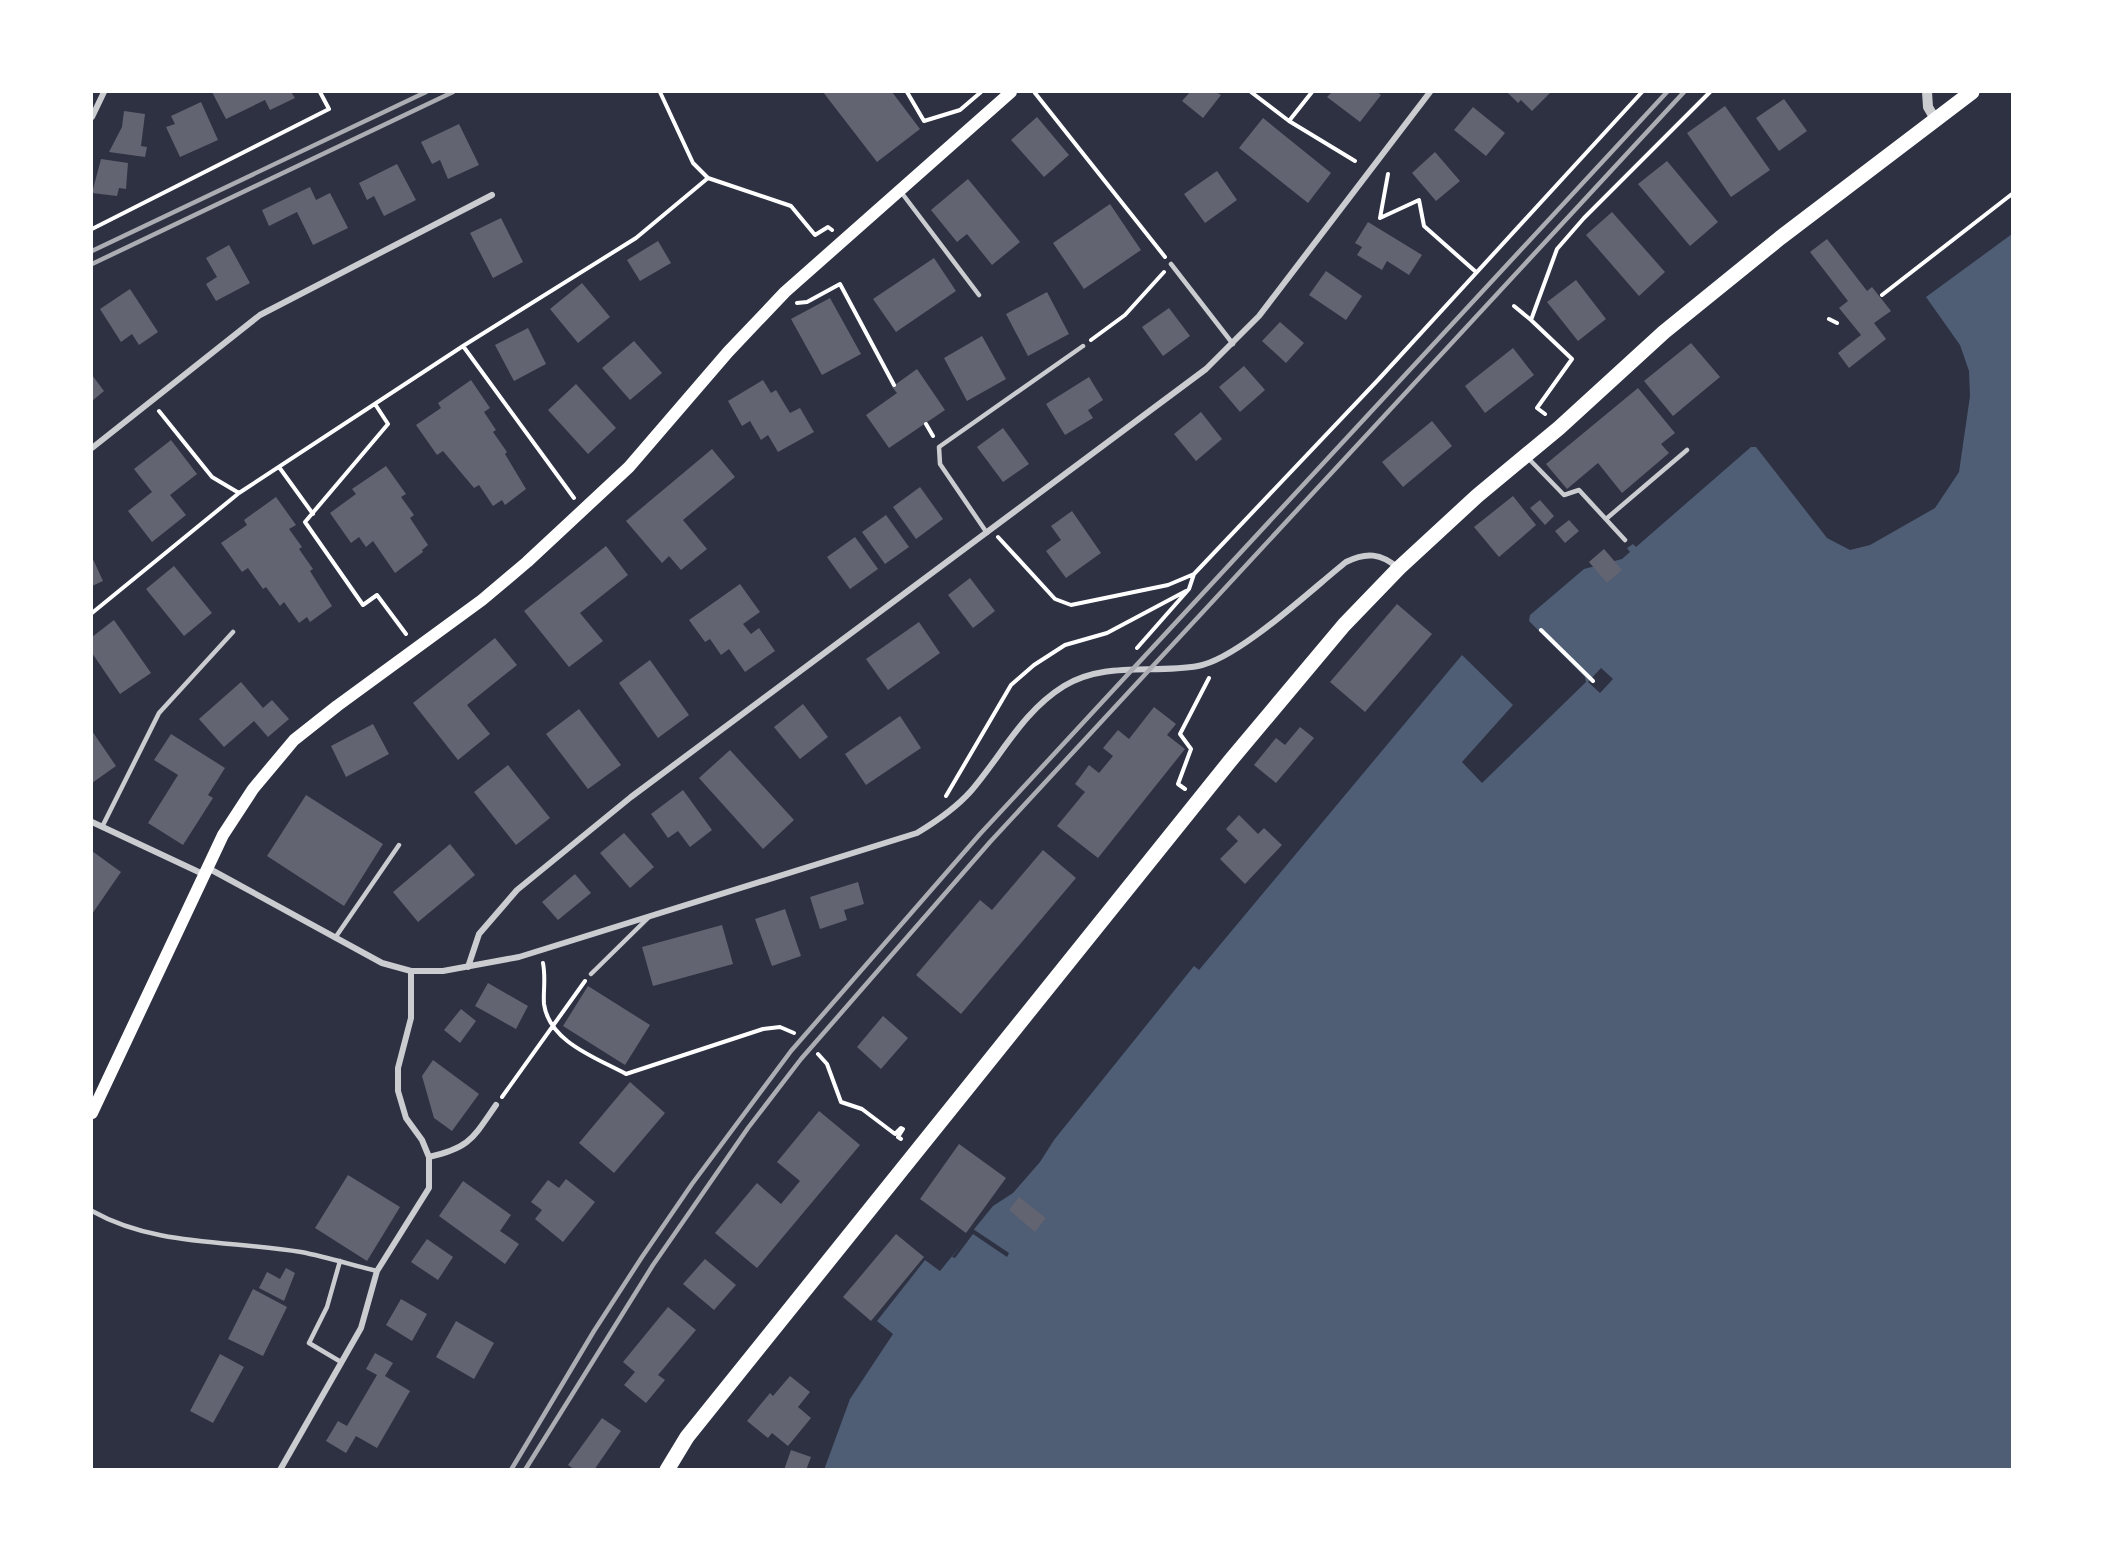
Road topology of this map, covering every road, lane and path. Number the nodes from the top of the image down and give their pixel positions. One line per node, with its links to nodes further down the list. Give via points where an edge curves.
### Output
1 (104, 92): 15 (street)
2 (320, 92): 24 (path, via 329,109)
3 (660, 92): 20 (path, via 693,163)
4 (906, 92): 5 (path, via 924,121 960,110)
5 (981, 92)
6 (1011, 92): 21 (main road)
7 (1251, 92): 17 (path)
8 (1312, 92): 17 (path)
9 (1430, 92): 35 (street, via 1259,316)
10 (1642, 92): 27 (path)
11 (1710, 92): 33 (path, via 1557,249)
12 (1927, 92): 16 (street, via 1926,101)
13 (1972, 92): 16 (main road)
14 (1035, 93): 26 (path)
15 (92, 117)
16 (1935, 119): 44 (main road, via 1664,332)
17 (1289, 121): 18 (path)
18 (1355, 161)
19 (1389, 174): 27 (path, via 1380,218 1419,200 1424,226)
20 (708, 178): 25 (path, via 791,207 815,235 828,227); 36 (path, via 636,238)
21 (900, 190): 28 (lane); 68 (main road, via 785,292 629,467 527,562 483,600 294,740 253,789)
22 (2013, 194): 29 (path)
23 (492, 195): 39 (street, via 260,315)
24 (92, 229)
25 (831, 230)
26 (1171, 264): 35 (lane); 37 (path, via 1125,315)
27 (1476, 272): 54 (path)
28 (980, 295)
29 (1882, 295)
30 (796, 303): 38 (path, via 807,302 840,284)
31 (1514, 306): 33 (path)
32 (1829, 319): 34 (path)
33 (1531, 320): 41 (path, via 1572,359 1537,408)
34 (1837, 322)
35 (1233, 344): 50 (street, via 1206,369)
36 (464, 346): 40 (path); 47 (path)
37 (1083, 346): 50 (lane, via 939,447 940,464)
38 (894, 385)
39 (151, 400): 42 (street); 46 (path, via 212,477)
40 (375, 404): 45 (path); 48 (path, via 388,424)
41 (1545, 414)
42 (92, 448)
43 (1687, 450): 49 (lane)
44 (1526, 456): 49 (lane, via 1564,495 1579,490); 53 (main road)
45 (279, 467): 46 (path); 48 (path)
46 (239, 494): 56 (path)
47 (575, 500)
48 (313, 514): 59 (path, via 304,522 363,605 377,595)
49 (1606, 519): 52 (lane)
50 (987, 534): 72 (street, via 631,797 517,890 479,934)
51 (998, 536): 54 (path, via 1055,598 1071,605 1168,585)
52 (1625, 540)
53 (1399, 568): 69 (street, via 1380,555 1361,554 1240,647 1199,666 1119,670 1066,684 1030,711 955,807 917,832); 87 (main road, via 1344,625 1230,761 687,1437)
54 (1194, 574): 55 (path)
55 (1189, 589): 60 (path); 64 (path, via 1107,633 1065,645 1034,665 1011,685)
56 (92, 613)
57 (1541, 630): 62 (path)
58 (233, 632): 66 (lane, via 159,712)
59 (406, 634)
60 (1137, 648)
61 (1215, 676): 63 (path, via 1207,679 1180,734 1191,749 1178,784)
62 (1593, 681)
63 (1185, 789)
64 (946, 796)
65 (92, 822): 66 (street)
66 (102, 827): 68 (street)
67 (399, 845): 70 (lane)
68 (205, 871): 70 (street); 79 (main road)
69 (649, 917): 71 (street); 74 (lane)
70 (335, 938): 73 (street, via 382,963)
71 (541, 950): 72 (street); 75 (path, via 546,982 544,1004)
72 (468, 967): 73 (street)
73 (411, 971): 81 (street, via 411,1018 398,1068 398,1091 406,1118)
74 (591, 974): 75 (path)
75 (551, 1025): 76 (path, via 560,1036 626,1074 762,1029 780,1027); 78 (path)
76 (794, 1033)
77 (818, 1054): 80 (path, via 827,1064 841,1102 862,1109 895,1134 903,1129 898,1137)
78 (496, 1105): 81 (street, via 471,1141 451,1152)
79 (92, 1113)
80 (901, 1139)
81 (429, 1157): 84 (street, via 431,1178 425,1197)
82 (92, 1211): 83 (lane, via 112,1223 165,1237 301,1252)
83 (340, 1261): 84 (lane); 85 (lane, via 327,1307 309,1343)
84 (377, 1271): 85 (street, via 361,1328)
85 (342, 1362): 86 (street)
86 (280, 1470)
87 (667, 1470)

